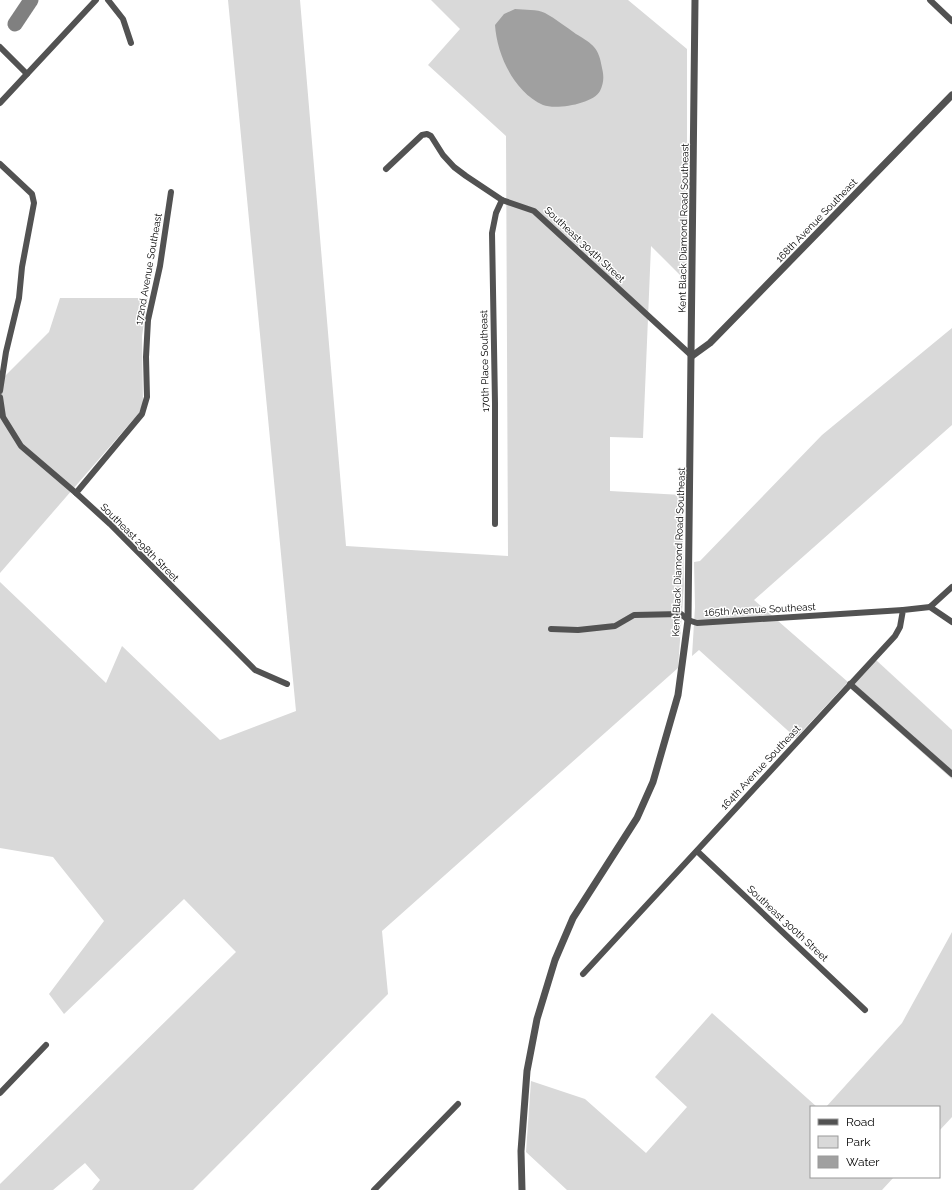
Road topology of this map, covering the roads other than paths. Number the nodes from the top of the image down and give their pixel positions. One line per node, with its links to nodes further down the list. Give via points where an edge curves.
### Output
1 (96, 0): 8 (street)
2 (108, 0): 6 (street, via 123,19)
3 (695, 0): 16 (street, Kent Black Diamond Road Southeast)
4 (930, 0): 5 (street)
5 (952, 21)
6 (131, 43)
7 (0, 47): 8 (street)
8 (27, 74): 10 (street)
9 (952, 95): 16 (street, 168th Avenue Southeast, via 710,343)
10 (0, 103)
11 (0, 164): 15 (street, via 32,194 34,203 19,298)
12 (386, 170): 14 (street, Southeast 304th Street, via 422,135 427,134 454,167)
13 (171, 192): 19 (street, 172nd Avenue Southeast, via 160,266 148,320 147,397 142,414)
14 (502, 200): 16 (street, Southeast 304th Street, via 534,212); 20 (street, 170th Place Southeast, via 492,233 496,403)
15 (3, 352): 17 (street)
16 (692, 356): 24 (street, Kent Black Diamond Road Southeast)
17 (0, 391)
18 (0, 397): 19 (street, Southeast 298th Street, via 3,417 21,446)
19 (76, 493): 27 (street, Southeast 298th Street, via 255,670)
20 (494, 524)
21 (952, 587): 22 (street)
22 (930, 607): 23 (street); 25 (street)
23 (903, 610): 24 (street, 165th Avenue Southeast, via 697,623); 28 (street, 164th Avenue Southeast, via 900,627 895,636)
24 (688, 620): 26 (street, 165th Avenue Southeast, via 681,614 634,615 615,626 578,630); 37 (street, Kent Black Diamond Road Southeast, via 678,695 653,782 637,818 572,918 555,960 537,1019 527,1071 521,1151)
25 (952, 622)
26 (551, 629)
27 (287, 684)
28 (850, 684): 29 (street); 30 (street, 164th Avenue Southeast)
29 (952, 774)
30 (697, 851): 31 (street, 164th Avenue Southeast); 32 (street, Southeast 300th Street)
31 (583, 974)
32 (865, 1010)
33 (46, 1045): 34 (street)
34 (0, 1093)
35 (458, 1104): 36 (street)
36 (374, 1190)
37 (522, 1190)

